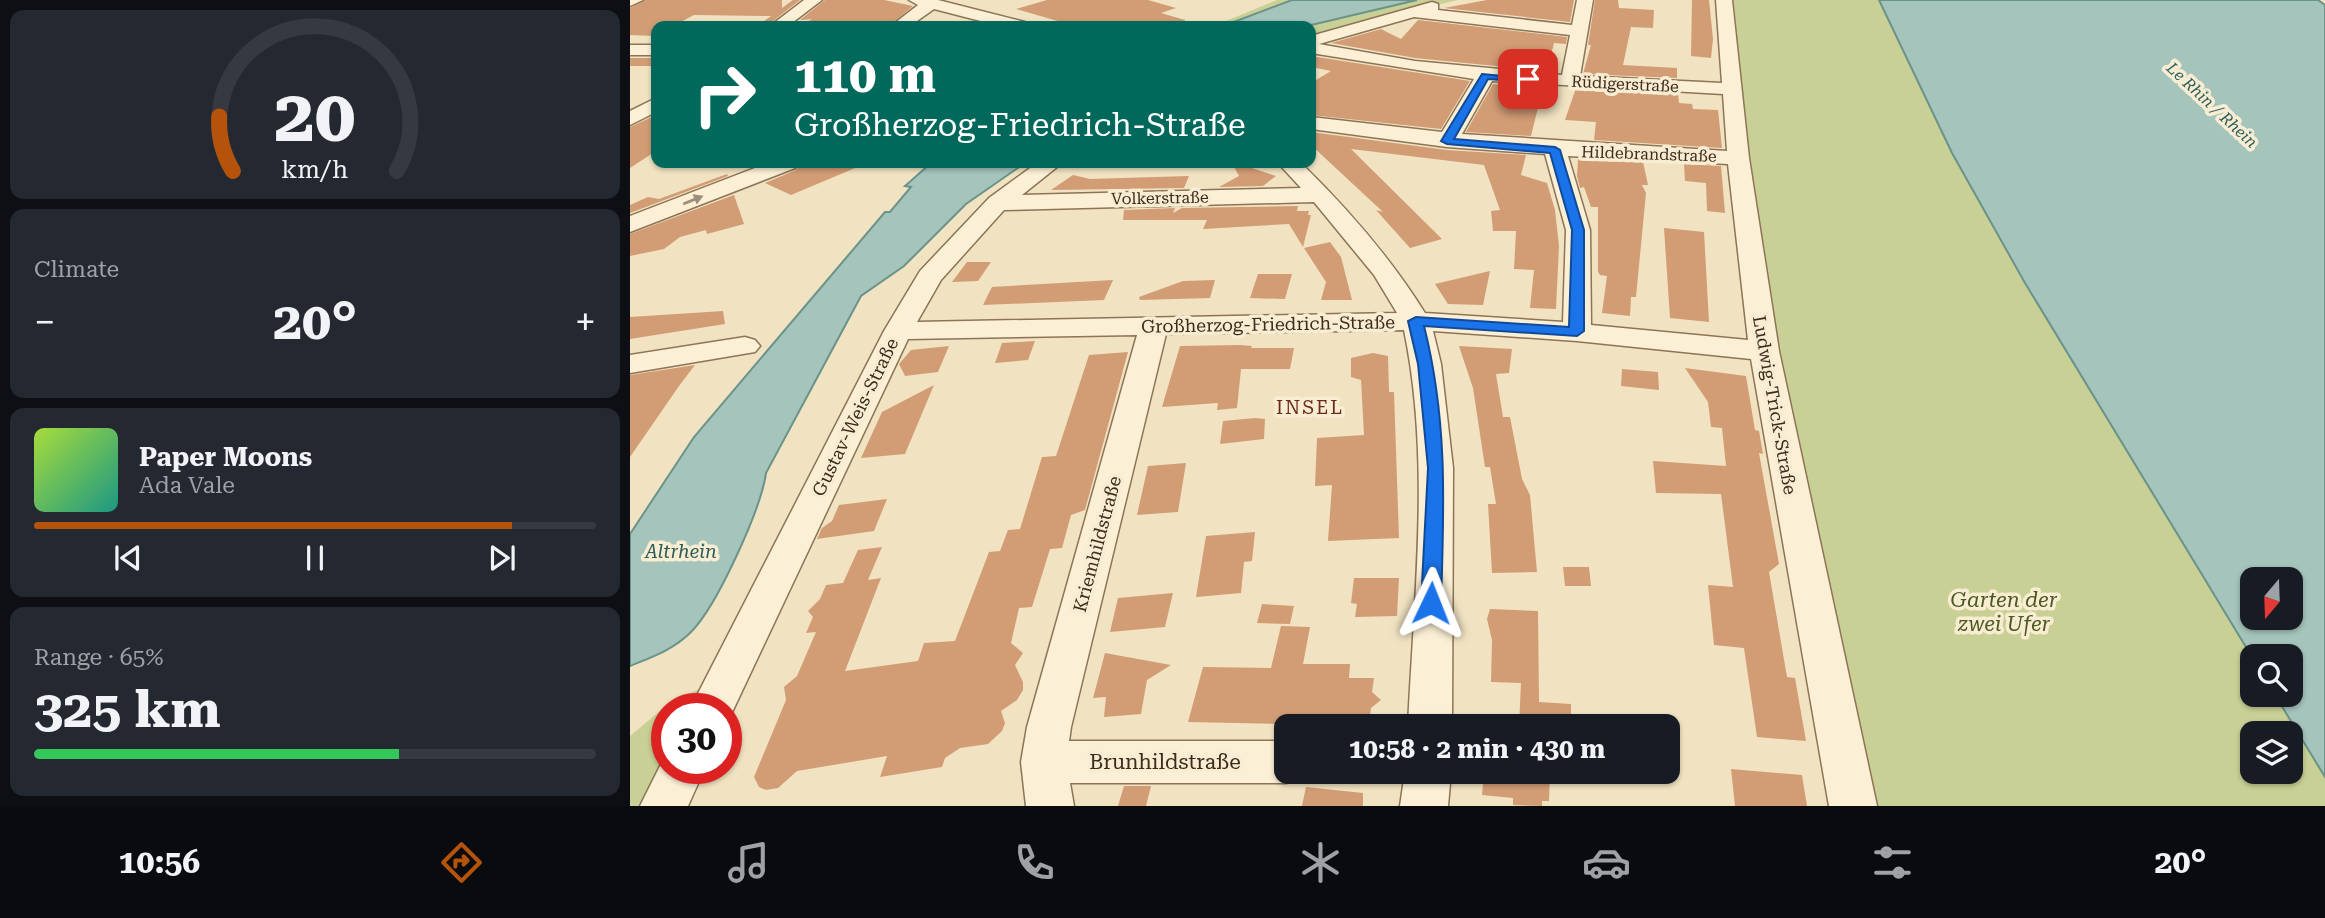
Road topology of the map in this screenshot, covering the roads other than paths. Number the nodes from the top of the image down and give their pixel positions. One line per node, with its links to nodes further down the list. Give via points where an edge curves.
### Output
1 (635, 0): 6 (street)
2 (814, 0): 9 (street)
3 (1468, 0): 8 (street)
4 (1585, 0): 12 (street)
5 (1724, 0): 19 (street, Ludwig-Trick-Straße)
6 (630, 1)
7 (924, 2): 10 (street); 11 (street)
8 (1411, 12): 12 (street); 13 (street)
9 (785, 21)
10 (904, 21)
11 (999, 21)
12 (1579, 31): 18 (street)
13 (1316, 40)
14 (1316, 49): 17 (street, Rüdigerstraße)
15 (630, 50): 16 (street)
16 (651, 50)
17 (1485, 76): 18 (street, Rüdigerstraße); 21 (street)
18 (1570, 82): 19 (street, Rüdigerstraße)
19 (1732, 89): 23 (street, Ludwig-Trick-Straße)
20 (1316, 124): 21 (street, Hildebrandstraße)
21 (1447, 141): 22 (street, Hildebrandstraße)
22 (1555, 150): 23 (street, Hildebrandstraße); 33 (street, via 1578,230)
23 (1738, 158): 35 (street, Ludwig-Trick-Straße)
24 (774, 168): 29 (street, one-way to 24)
25 (1044, 168): 28 (street, Gustav-Weis-Straße)
26 (1294, 168): 27 (street)
27 (1322, 195): 28 (street, Volkerstraße); 30 (street, via 1386,272)
28 (997, 202): 32 (street, Gustav-Weis-Straße, via 929,277)
29 (630, 225)
30 (1416, 321): 31 (street, Großherzog-Friedrich-Straße); 33 (street, Großherzog-Friedrich-Straße); 38 (street, via 1426,364 1436,468)
31 (1154, 327): 32 (street, Großherzog-Friedrich-Straße); 41 (street, Kriemhildstraße, via 1049,727)
32 (898, 331): 37 (street, Gustav-Weis-Straße)
33 (1577, 331): 35 (street, Großherzog-Friedrich-Straße)
34 (745, 346): 36 (street)
35 (1763, 351): 45 (street, Ludwig-Trick-Straße)
36 (630, 365)
37 (720, 693)
38 (1430, 714)
39 (1274, 763): 41 (street, Brunhildstraße)
40 (674, 784): 43 (street)
41 (1047, 784)
42 (1427, 784): 44 (street)
43 (664, 806)
44 (1424, 806)
45 (1853, 806)

